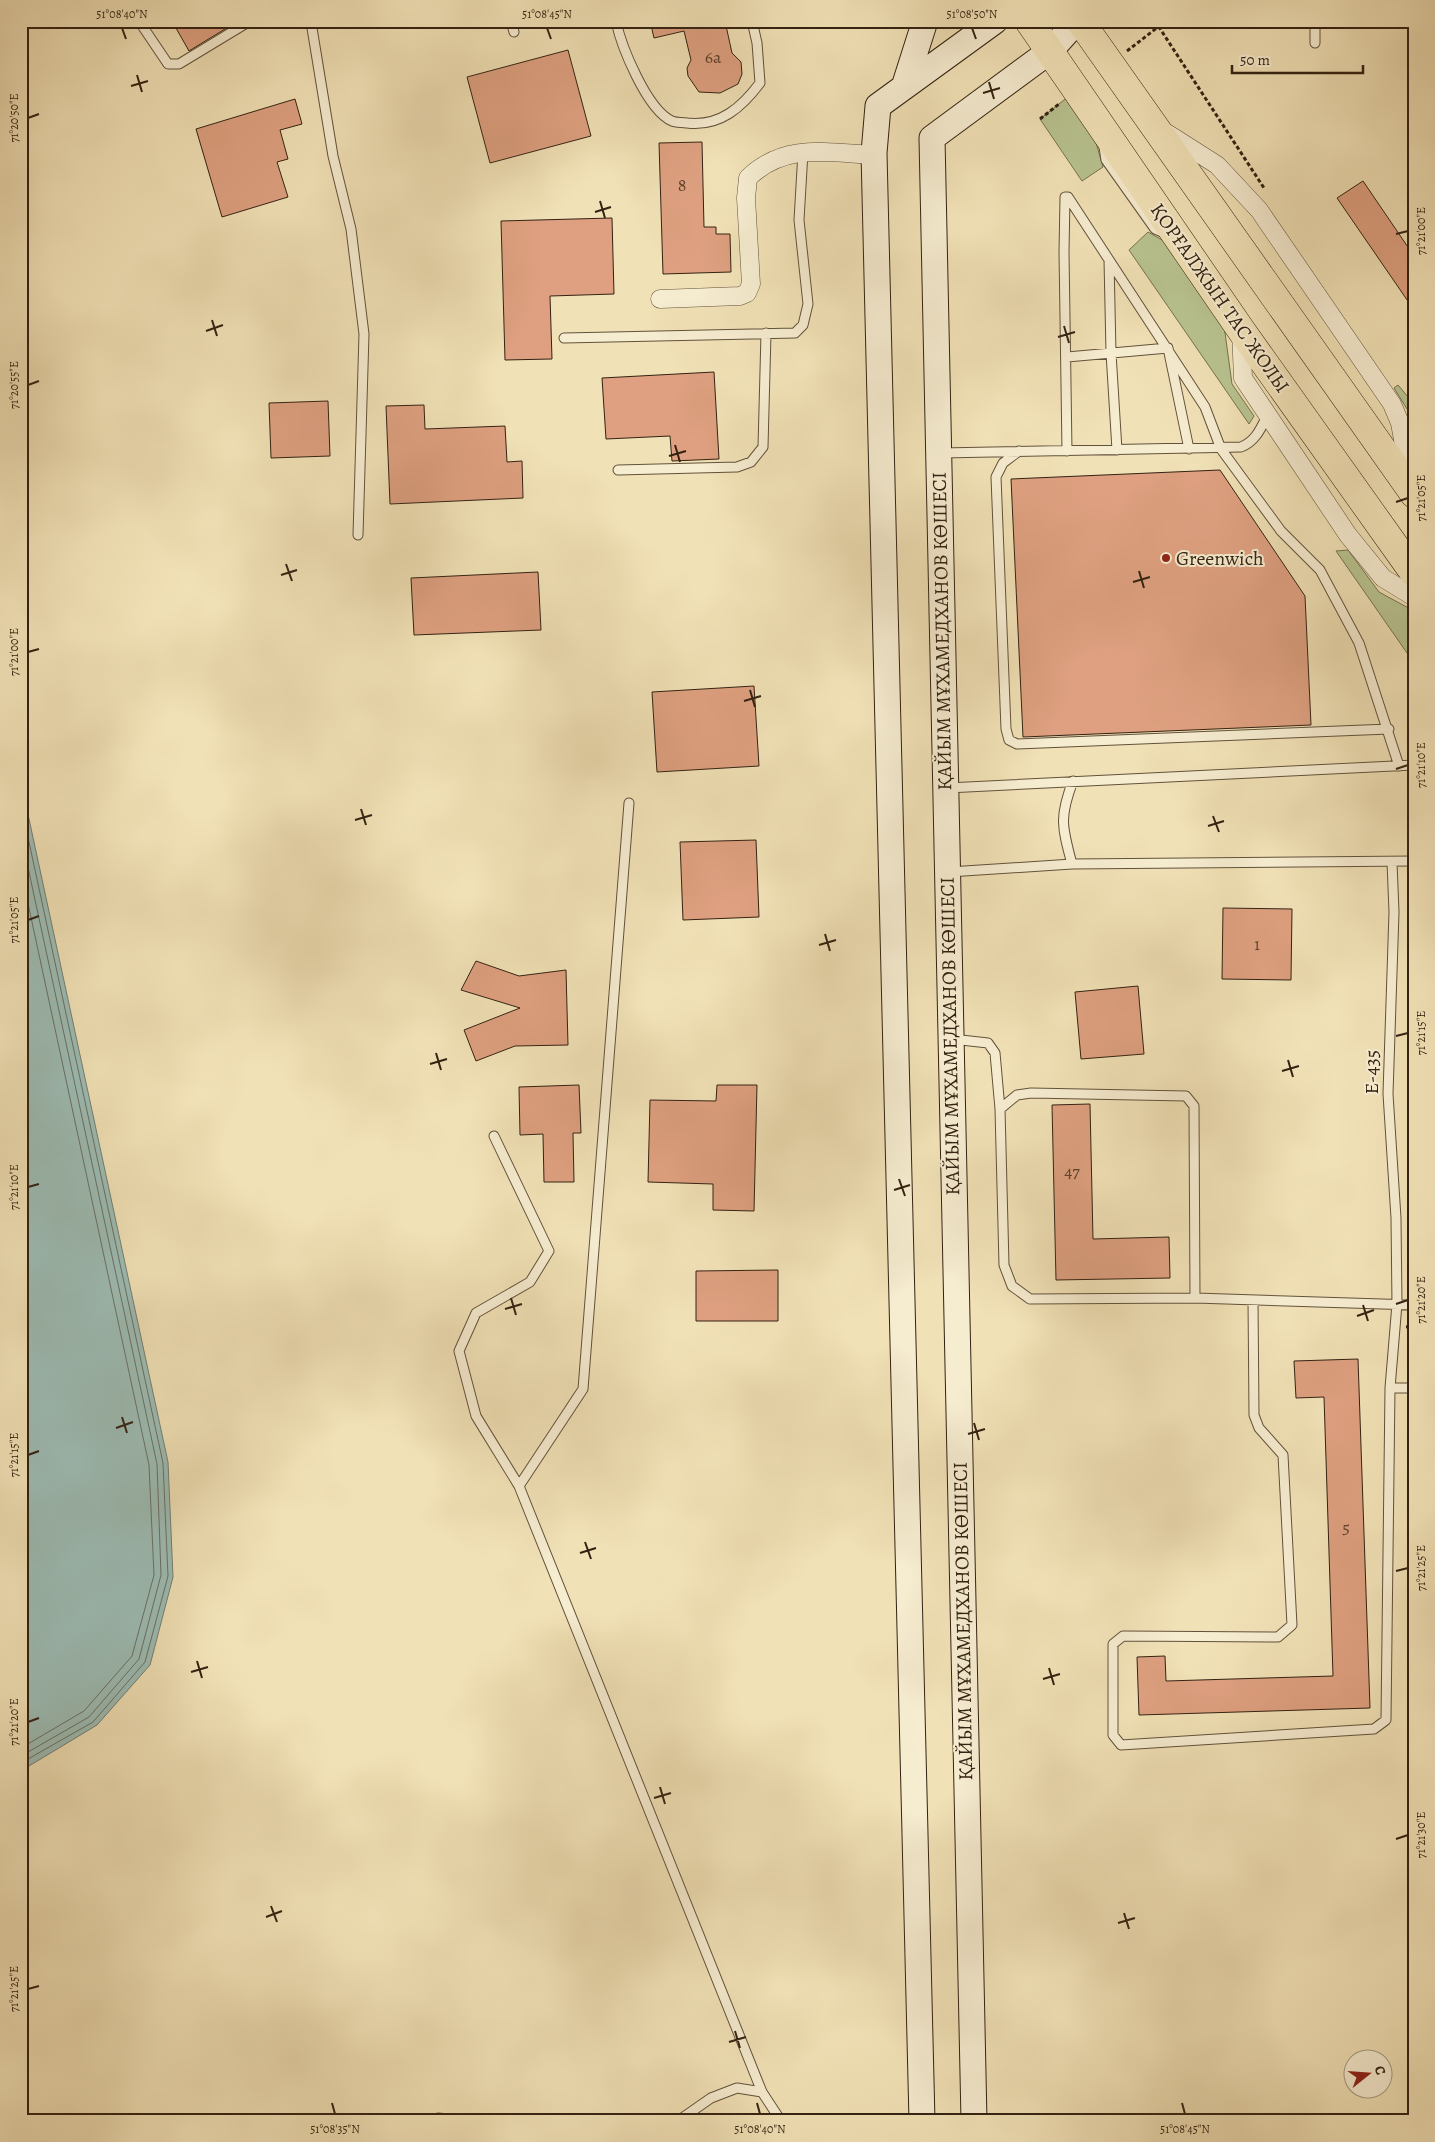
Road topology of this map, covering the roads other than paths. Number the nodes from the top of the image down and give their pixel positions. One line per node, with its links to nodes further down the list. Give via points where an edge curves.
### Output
1 (139, 21): 2 (lane, via 168,64 179,64)
2 (250, 21)
3 (511, 21): 12 (lane)
4 (616, 21): 5 (lane, via 632,69 656,108 672,121 698,124 722,119 745,102 760,83)
5 (752, 21)
6 (925, 21): 15 (main road)
7 (995, 21): 15 (main road)
8 (1029, 21): 14 (main road, ҚОРҒАЛЖЫН ТАС ЖОЛЫ)
9 (1078, 21): 14 (main road, ҚАЙЫМ МҰХАМЕДХАНОВ КӨШЕСІ); 16 (main road)
10 (1315, 21): 13 (lane)
11 (313, 22): 36 (lane, via 333,156 351,229 364,334)
12 (514, 32)
13 (1315, 43)
14 (1050, 51): 21 (main road, ҚОРҒАЛЖЫН ТАС ЖОЛЫ); 33 (main road, ҚАЙЫМ МҰХАМЕДХАНОВ КӨШЕСІ, via 932,138)
15 (904, 87): 18 (main road, via 878,106)
16 (1152, 123): 35 (main road); 35 (street, via 1217,165 1258,210 1392,404 1400,423)
17 (803, 152): 18 (street); 20 (street, via 780,157 760,167 748,178 746,198 751,284 747,293); 22 (lane, via 799,220 808,304 803,324 794,333)
18 (874, 155): 64 (main road)
19 (1109, 260): 24 (lane); 25 (lane); 26 (lane, via 1070,198 1065,197)
20 (660, 300)
21 (1241, 330): 27 (street, via 1243,378); 37 (main road, ҚОРҒАЛЖЫН ТАС ЖОЛЫ)
22 (766, 333): 23 (lane); 34 (lane, via 763,447 751,462 736,467)
23 (564, 338)
24 (1168, 348): 25 (lane); 28 (lane); 29 (lane, via 1205,407)
25 (1111, 353): 26 (lane); 31 (lane)
26 (1067, 357): 30 (lane)
27 (1268, 414): 29 (lane, via 1250,443); 38 (street, via 1348,535 1383,578)
28 (1189, 449): 29 (lane); 31 (lane)
29 (1221, 449): 39 (lane, via 1281,531 1320,570 1360,643)
30 (1067, 450): 31 (lane); 32 (lane)
31 (1118, 450)
32 (1019, 451): 33 (lane); 39 (lane, via 1003,464 996,477 1009,740 1017,744)
33 (938, 453): 43 (main road, ҚАЙЫМ МҰХАМЕДХАНОВ КӨШЕСІ)
34 (618, 470)
35 (1414, 494)
36 (358, 535)
37 (1414, 574)
38 (1414, 597)
39 (1389, 729): 41 (lane)
40 (1414, 765): 41 (lane)
41 (1400, 766): 42 (lane)
42 (1074, 780): 43 (lane); 47 (lane, via 1064,802 1062,820)
43 (945, 788): 48 (main road, ҚАЙЫМ МҰХАМЕДХАНОВ КӨШЕСІ)
44 (629, 803): 58 (lane, via 584,1389)
45 (1414, 861): 46 (lane)
46 (1392, 862): 47 (lane); 54 (lane, Е-435, via 1394,912 1388,1094 1396,1218)
47 (1072, 864): 48 (lane)
48 (946, 872): 49 (main road, ҚАЙЫМ МҰХАМЕДХАНОВ КӨШЕСІ)
49 (950, 1039): 50 (lane, via 988,1043 995,1053); 65 (main road, ҚАЙЫМ МҰХАМЕДХАНОВ КӨШЕСІ)
50 (1000, 1109): 52 (lane, via 1004,1266 1012,1286 1030,1299); 52 (lane, via 1017,1095 1024,1094 1186,1096 1194,1106)
51 (494, 1136): 58 (lane, via 550,1251 530,1282 476,1313 459,1351 476,1416)
52 (1195, 1298): 53 (lane)
53 (1253, 1300): 54 (lane); 56 (lane, Е-435, via 1254,1415 1259,1428 1283,1455 1292,1625 1278,1637 1123,1636 1113,1644 1113,1736 1121,1745 1374,1729 1386,1720)
54 (1397, 1304): 55 (lane); 56 (lane, Е-435)
55 (1414, 1305)
56 (1390, 1388): 57 (lane)
57 (1414, 1388)
58 (519, 1486): 59 (lane)
59 (762, 2092): 62 (lane, via 737,2088 711,2098); 63 (lane)
60 (426, 2121): 61 (lane, via 438,2118)
61 (468, 2121)
62 (678, 2121)
63 (780, 2121)
64 (922, 2121)
65 (974, 2121)

